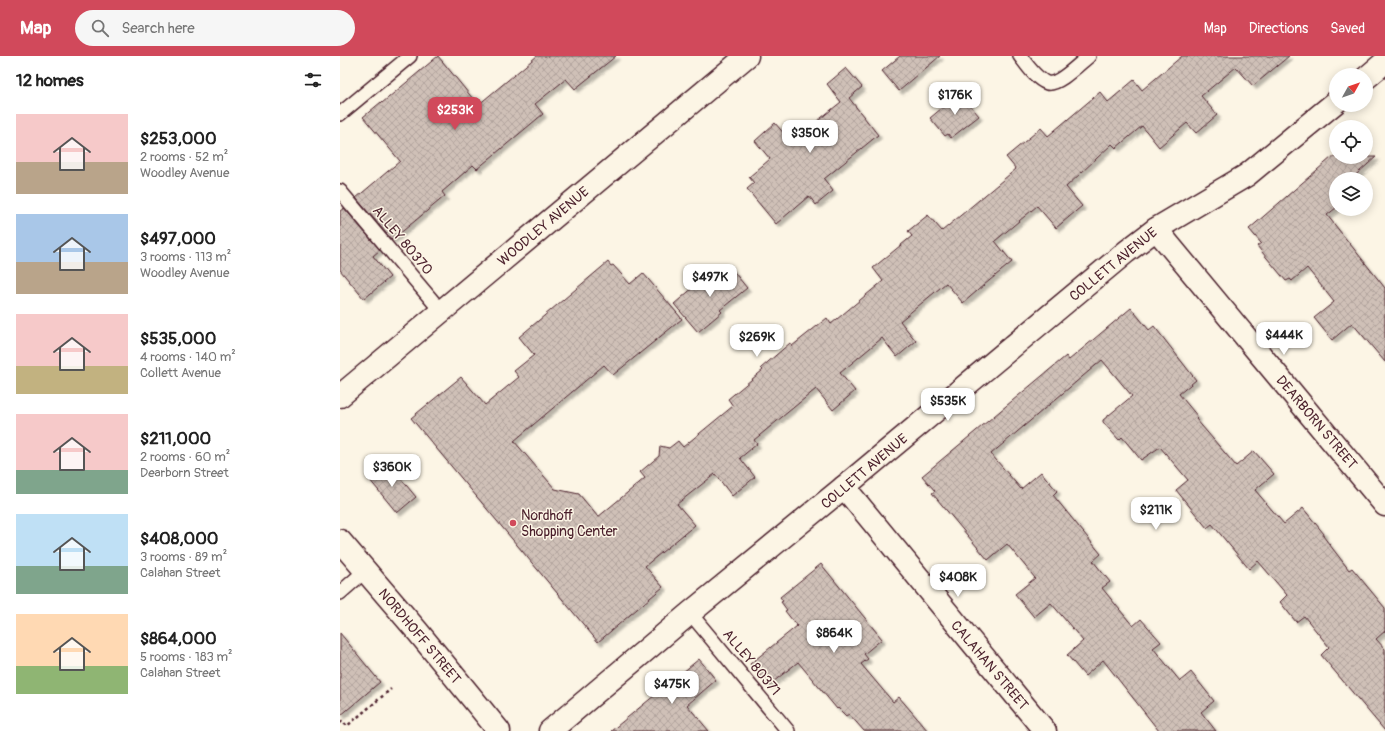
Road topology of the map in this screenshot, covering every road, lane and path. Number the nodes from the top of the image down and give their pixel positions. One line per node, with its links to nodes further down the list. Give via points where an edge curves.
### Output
1 (410, 56): 8 (lane)
2 (747, 56): 11 (street, WOODLEY AVENUE)
3 (1020, 56): 4 (lane, via 1036,76 1048,83 1057,82)
4 (1089, 56)
5 (1385, 62): 6 (street)
6 (1373, 72)
7 (1329, 108): 10 (street, COLLETT AVENUE, via 1247,175)
8 (340, 114)
9 (340, 190): 11 (lane, ALLEY 80370)
10 (1156, 229): 13 (street, COLLETT AVENUE); 14 (street, DEARBORN STREET)
11 (441, 311): 12 (street, WOODLEY AVENUE)
12 (340, 396)
13 (844, 487): 18 (street, COLLETT AVENUE); 24 (street, CALAHAN STREET)
14 (1385, 505)
15 (340, 542): 16 (street, NORDHOFF STREET)
16 (365, 571): 17 (lane); 21 (street, NORDHOFF STREET)
17 (340, 593)
18 (690, 613): 22 (street, COLLETT AVENUE); 23 (lane, ALLEY 80371)
19 (392, 688): 20 (path, via 347,726 342,721)
20 (340, 723)
21 (499, 731)
22 (550, 731)
23 (788, 731)
24 (1045, 731)

